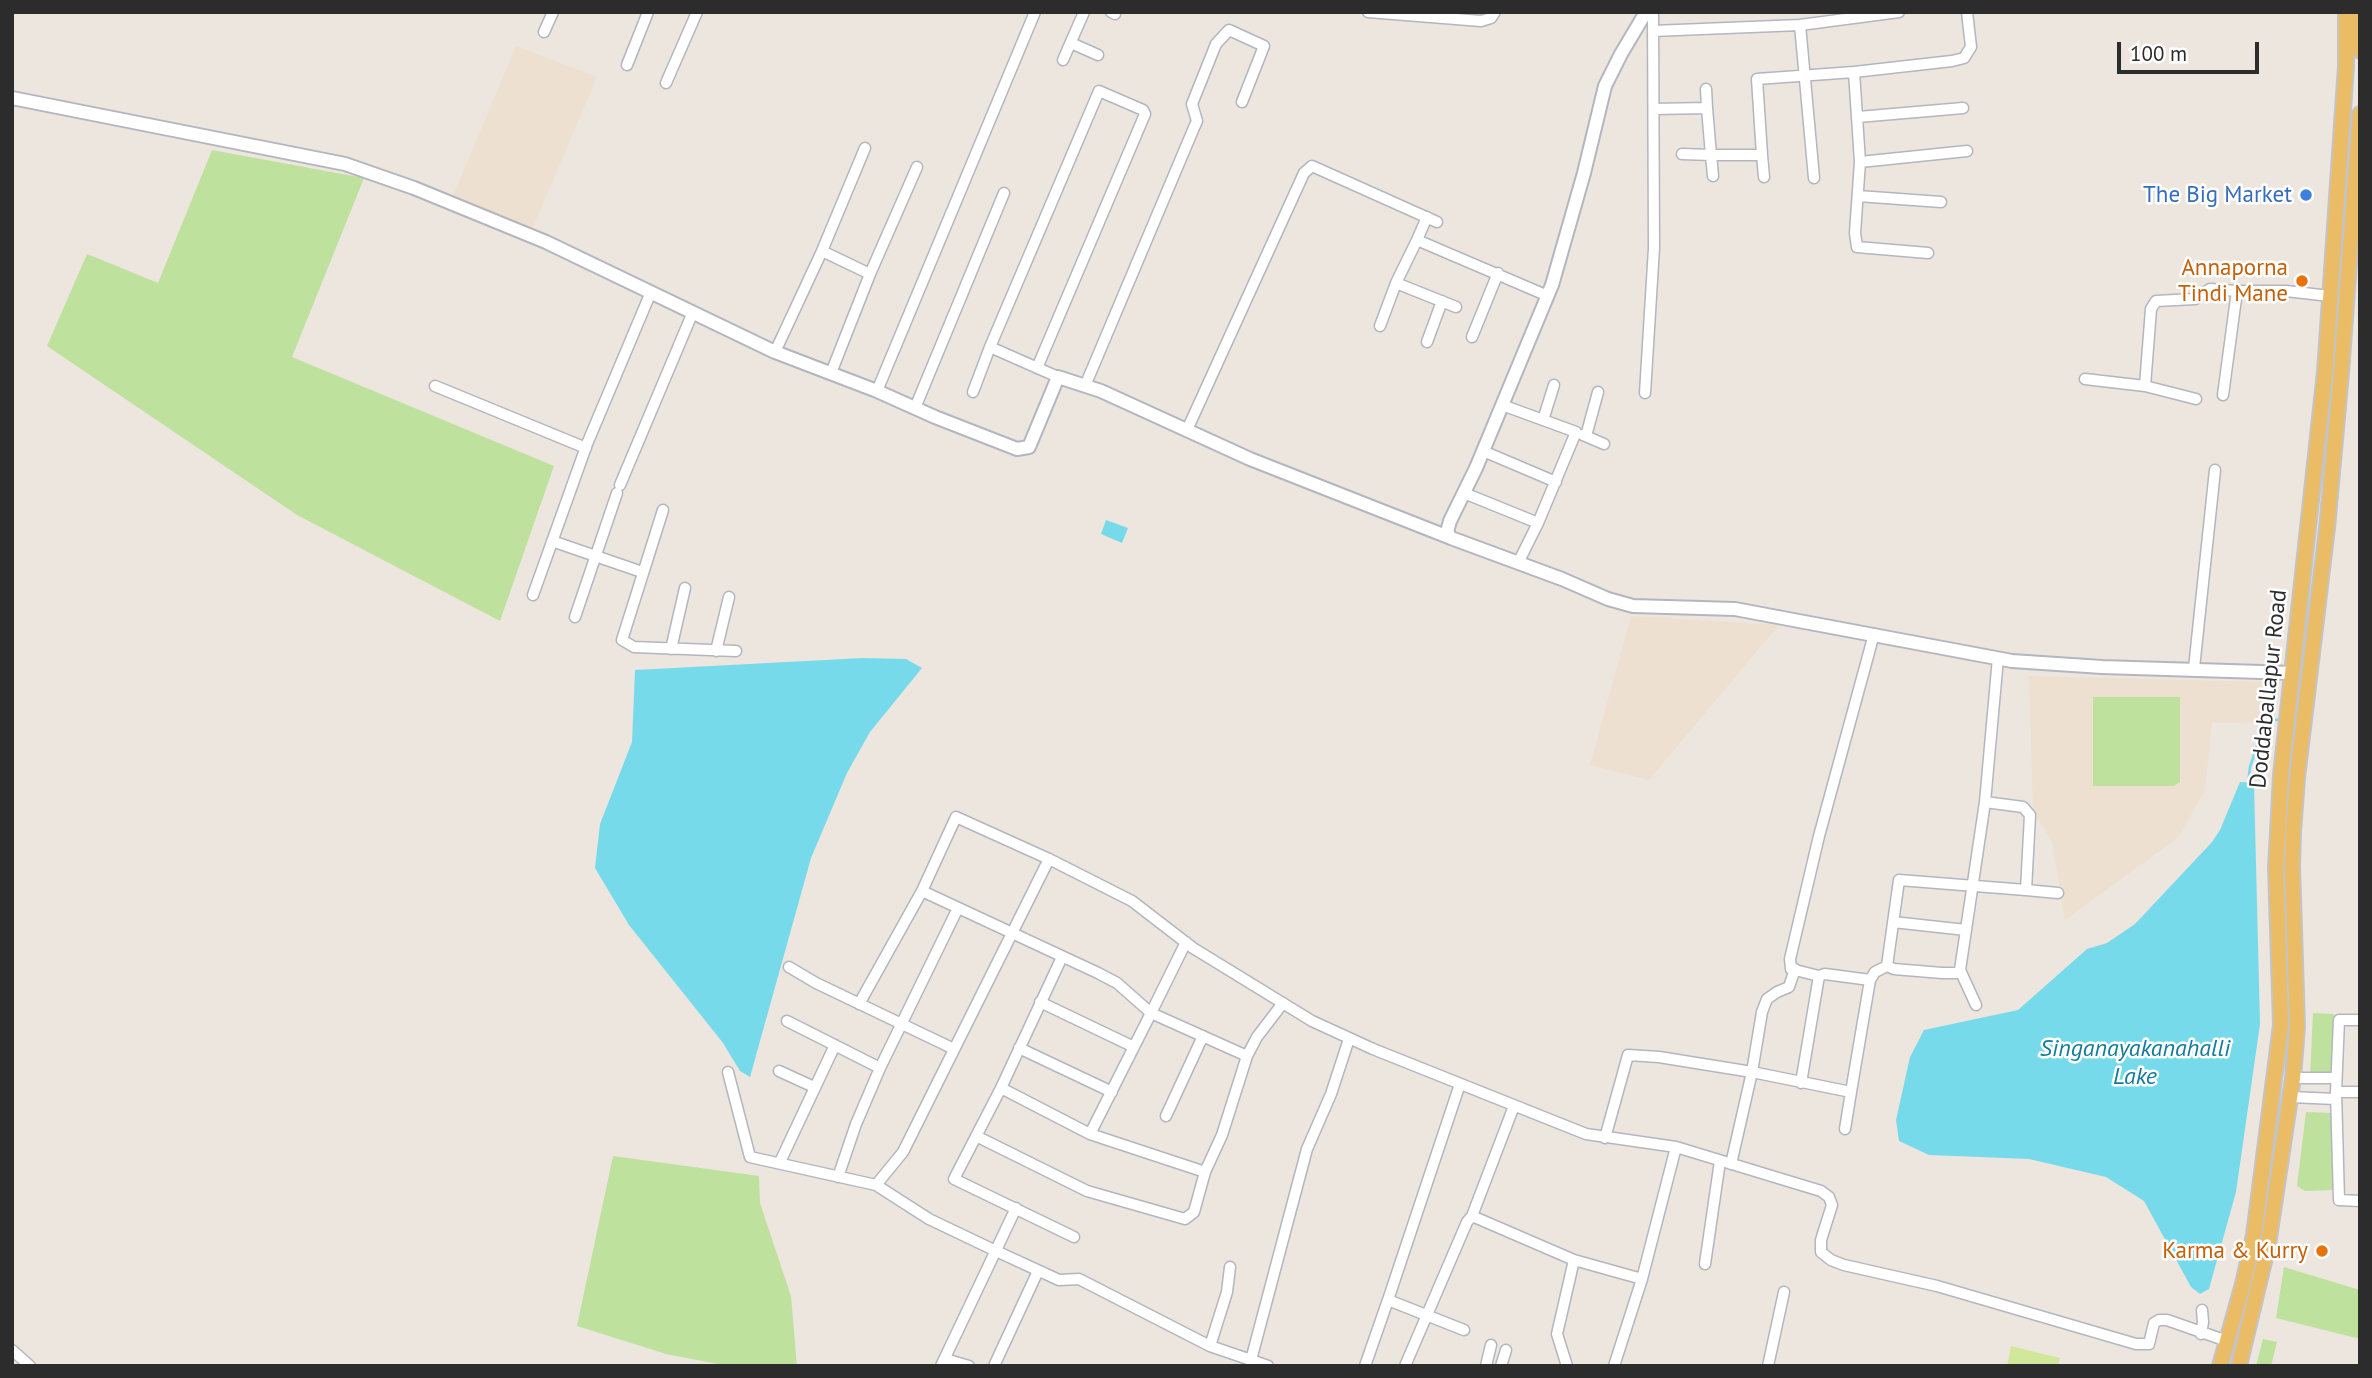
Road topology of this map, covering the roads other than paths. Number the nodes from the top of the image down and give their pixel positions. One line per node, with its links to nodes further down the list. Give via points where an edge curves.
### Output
1 (553, 12): 16 (street)
2 (648, 12): 21 (street)
3 (697, 12): 24 (street)
4 (1035, 12): 77 (street)
5 (1084, 12): 17 (street)
6 (1368, 12): 7 (street, via 1480,21 1491,19)
7 (1495, 12)
8 (1653, 12): 15 (street)
9 (1899, 12): 14 (street)
10 (1967, 12): 22 (street, via 1970,47 1964,58)
11 (2346, 12): 58 (main road, Doddaballapur Road)
12 (2360, 12): 18 (main road)
13 (1644, 13): 57 (street, via 1605,86)
14 (1800, 25): 15 (street); 23 (street)
15 (1653, 31): 30 (street)
16 (544, 32)
17 (1071, 43): 19 (street); 20 (street)
18 (2360, 51)
19 (1098, 55)
20 (1063, 61)
21 (627, 65)
22 (1854, 72): 23 (street); 32 (street)
23 (1804, 76): 38 (street, via 1757,79); 43 (street)
24 (666, 83)
25 (1706, 89): 28 (street)
26 (12, 98): 56 (street, via 345,164 546,242)
27 (1242, 102): 75 (street, via 1264,46 1228,30 1216,44 1192,104 1193,130)
28 (1707, 108): 30 (street); 37 (street)
29 (1963, 108): 32 (street)
30 (1654, 109): 80 (street, via 1654,248)
31 (2360, 114): 35 (main road, Doddaballapur Road)
32 (1858, 117): 39 (street)
33 (865, 148): 50 (street)
34 (1966, 151): 39 (street)
35 (2358, 153): 70 (main road, Doddaballapur Road)
36 (1682, 154): 37 (street)
37 (1711, 155): 38 (street); 41 (street)
38 (1762, 155): 42 (street)
39 (1860, 162): 45 (street)
40 (917, 167): 52 (street)
41 (1713, 176)
42 (1764, 177)
43 (1814, 178)
44 (1004, 193): 84 (street)
45 (1858, 196): 46 (street); 51 (street, via 1857,247)
46 (1941, 202)
47 (1427, 217): 48 (street); 49 (street); 86 (street, via 1312,166 1304,173)
48 (1437, 222)
49 (1417, 240): 53 (street); 54 (street)
50 (822, 251): 52 (street); 66 (street)
51 (1928, 253)
52 (870, 274): 69 (street)
53 (1498, 274): 57 (street); 63 (street)
54 (1396, 283): 59 (street); 62 (street)
55 (2237, 291): 58 (street); 76 (street, via 2210,289 2195,299 2156,301 2151,309); 81 (street)
56 (651, 292): 61 (street); 89 (street)
57 (1548, 296): 83 (street)
58 (2330, 296): 68 (main road, Doddaballapur Road)
59 (1442, 301): 60 (street); 64 (street)
60 (1456, 307)
61 (693, 312): 66 (street); 98 (street)
62 (1380, 326)
63 (1472, 337)
64 (1427, 342)
65 (990, 347): 67 (street); 67 (street, via 1097,92 1143,110); 78 (street)
66 (775, 352): 69 (street)
67 (1037, 368): 71 (street)
68 (2325, 372): 70 (main road); 111 (main road, Doddaballapur Road)
69 (831, 373): 77 (street)
70 (2341, 373): 149 (main road, Doddaballapur Road, via 2297,778 2292,865 2297,1027)
71 (1058, 377): 75 (street); 84 (street, via 1028,447 1017,449)
72 (2085, 379): 76 (street)
73 (1554, 385): 85 (street)
74 (435, 386): 89 (street)
75 (1085, 386): 86 (street)
76 (2145, 386): 82 (street)
77 (877, 391): 84 (street)
78 (973, 391)
79 (1598, 392): 87 (street)
80 (1645, 393)
81 (2222, 395)
82 (2196, 399)
83 (1502, 405): 85 (street); 90 (street)
84 (915, 408)
85 (1543, 420): 87 (street)
86 (1187, 430): 96 (street)
87 (1581, 434): 88 (street); 92 (street)
88 (1604, 444)
89 (586, 448): 97 (street)
90 (1483, 451): 92 (street); 93 (street)
91 (2215, 470): 110 (street)
92 (1556, 482): 95 (street)
93 (1464, 493): 95 (street); 96 (street, via 1450,521 1447,532)
94 (663, 510): 100 (street)
95 (1538, 523): 99 (street)
96 (1451, 538): 99 (street)
97 (552, 541): 98 (street); 102 (street)
98 (596, 556): 100 (street); 104 (street)
99 (1518, 563): 105 (street, via 1633,606 1735,609)
100 (642, 572): 106 (street, via 622,640 634,648)
101 (685, 588): 106 (street)
102 (533, 594)
103 (729, 597): 107 (street)
104 (575, 617)
105 (1874, 634): 109 (street); 126 (street, via 1793,945 1790,959 1791,969)
106 (671, 649): 107 (street)
107 (716, 650): 108 (street)
108 (736, 651)
109 (1998, 658): 110 (street, via 2046,664); 112 (street)
110 (2194, 668): 111 (street)
111 (2293, 673): 189 (main road, Doddaballapur Road, via 2276,867 2281,1025 2254,1234)
112 (1985, 802): 114 (street); 115 (street, via 2023,807 2030,815)
113 (1049, 859): 116 (street, via 956,817); 121 (street); 122 (street, via 1132,901)
114 (1973, 885): 115 (street); 119 (street, via 1899,880); 120 (street)
115 (2026, 890): 117 (street)
116 (922, 891): 118 (street); 132 (street)
117 (2058, 893)
118 (958, 908): 121 (street); 137 (street)
119 (1893, 922): 120 (street); 124 (street)
120 (1966, 930): 127 (street)
121 (1011, 934): 123 (street); 143 (street)
122 (1186, 942): 131 (street); 134 (street)
123 (1062, 957): 130 (street); 134 (street, via 1117,983)
124 (1887, 966): 127 (street, via 1942,973); 129 (street)
125 (789, 967): 132 (street)
126 (1795, 969): 128 (street); 148 (street, via 1789,987 1767,999)
127 (1961, 970): 133 (street)
128 (1819, 976): 129 (street); 151 (street)
129 (1870, 979): 156 (street)
130 (1040, 1002): 141 (street); 142 (street)
131 (1283, 1003): 139 (street); 144 (street)
132 (859, 1004): 137 (street)
133 (1976, 1005)
134 (1151, 1013): 138 (street); 141 (street)
135 (2360, 1020): 150 (street, via 2339,1020)
136 (788, 1021): 140 (street)
137 (902, 1024): 143 (street); 145 (street)
138 (1202, 1036): 144 (street); 161 (street)
139 (1349, 1039): 152 (street); 194 (street, via 1307,1149)
140 (835, 1045): 145 (street); 153 (street)
141 (1134, 1046): 155 (street)
142 (1019, 1048): 154 (street); 155 (street)
143 (954, 1049): 172 (street, via 903,1152)
144 (1247, 1056): 170 (street)
145 (880, 1068): 171 (street)
146 (779, 1071): 153 (street)
147 (727, 1072): 168 (street, via 750,1157)
148 (1752, 1072): 151 (street); 165 (street, via 1628,1055); 169 (street)
149 (2293, 1078): 150 (street); 159 (main road, Doddaballapur Road)
150 (2336, 1078): 158 (street)
151 (1801, 1083): 156 (street)
152 (1459, 1085): 160 (street); 184 (street)
153 (814, 1087): 168 (street)
154 (1001, 1088): 163 (street); 164 (street)
155 (1112, 1092): 163 (street)
156 (1851, 1092): 162 (street)
157 (2360, 1092): 158 (street)
158 (2336, 1096): 159 (street); 173 (street, via 2339,1200)
159 (2290, 1097): 208 (main road, Doddaballapur Road, via 2268,1245)
160 (1514, 1106): 165 (street); 175 (street)
161 (1166, 1116)
162 (1845, 1129)
163 (1090, 1134): 170 (street)
164 (976, 1136): 170 (street, via 1087,1191 1185,1219 1194,1212); 174 (street, via 954,1179)
165 (1605, 1138): 166 (street)
166 (1676, 1147): 167 (street); 182 (street)
167 (1720, 1161): 169 (street); 179 (street)
168 (780, 1162): 171 (street)
169 (1731, 1164): 188 (street, via 1829,1197 1832,1205 1821,1252 1844,1265 1937,1286 2136,1344 2149,1344 2159,1320)
170 (1205, 1172)
171 (838, 1177): 172 (street)
172 (876, 1185): 177 (street, via 929,1219)
173 (2360, 1201)
174 (1016, 1208): 176 (street); 177 (street)
175 (1472, 1216): 178 (street); 186 (street)
176 (1074, 1237)
177 (996, 1251): 181 (street); 195 (street)
178 (1574, 1260): 182 (street); 204 (street, via 1557,1334)
179 (1705, 1264)
180 (1230, 1267): 191 (street)
181 (1038, 1271): 191 (street, via 1059,1280 1079,1279); 198 (street)
182 (1642, 1279): 205 (street)
183 (1784, 1292): 206 (street)
184 (1388, 1300): 186 (street); 200 (street)
185 (2202, 1310): 188 (street)
186 (1427, 1314): 187 (street); 201 (street)
187 (1464, 1330)
188 (2201, 1334): 189 (street)
189 (2227, 1341): 207 (main road, Doddaballapur Road)
190 (1491, 1345): 202 (street)
191 (1210, 1346): 194 (street)
192 (12, 1350): 196 (street)
193 (1506, 1350): 203 (street)
194 (1251, 1360): 199 (street)
195 (943, 1362): 197 (street)
196 (30, 1366)
197 (969, 1366)
198 (994, 1366)
199 (1268, 1366)
200 (1365, 1366)
201 (1405, 1366)
202 (1486, 1366)
203 (1501, 1366)
204 (1567, 1366)
205 (1614, 1366)
206 (1768, 1366)
207 (2220, 1366)
208 (2239, 1366)

